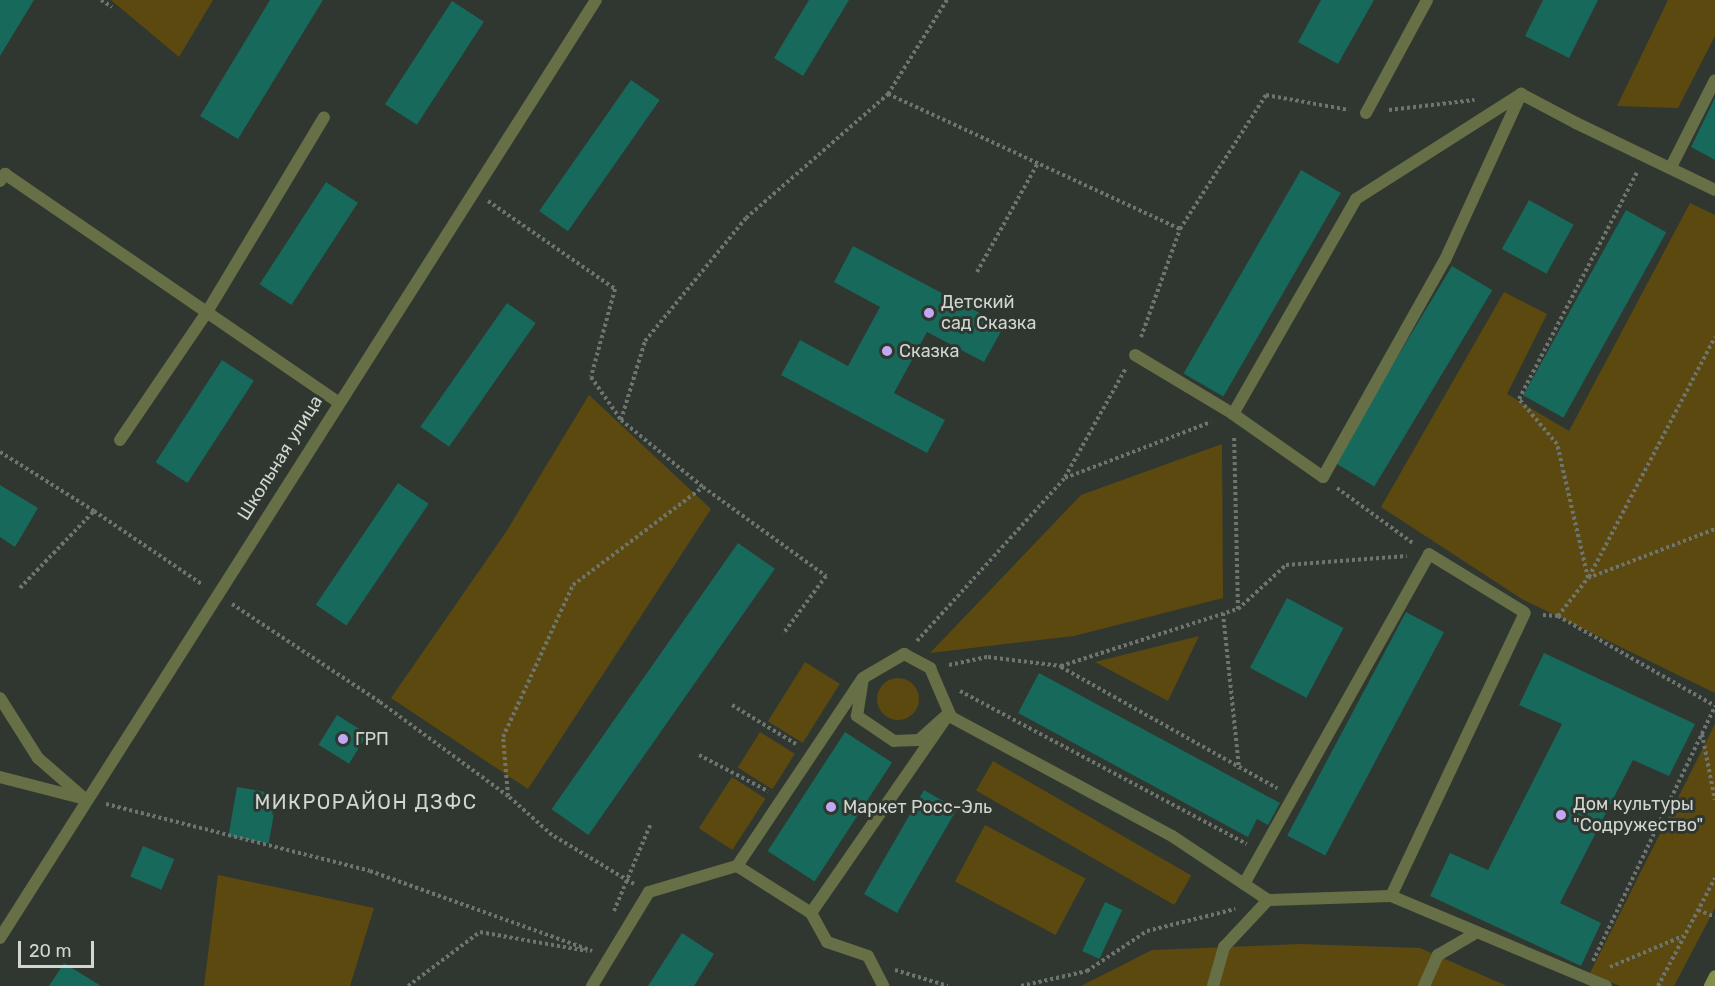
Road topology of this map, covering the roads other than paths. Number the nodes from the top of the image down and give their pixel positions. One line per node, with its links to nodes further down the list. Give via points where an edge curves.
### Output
1 (596, 0): 12 (street, Школьная улица)
2 (1426, 0): 5 (street)
3 (1715, 80): 7 (street)
4 (1521, 94): 7 (street); 13 (street, via 1356,199); 13 (street, via 1445,260 1323,477)
5 (1366, 113)
6 (324, 117): 10 (street)
7 (1671, 167): 9 (street)
8 (0, 181): 10 (street, via 5,174)
9 (1715, 190)
10 (207, 312): 12 (street); 14 (street)
11 (1135, 355): 13 (street)
12 (337, 401): 19 (street, Школьная улица)
13 (1233, 414)
14 (120, 440)
15 (863, 678): 17 (street, via 904,654 932,673); 17 (street, via 857,716 894,741 919,741); 20 (street, via 809,753)
16 (0, 698): 19 (street, via 38,758)
17 (949, 713): 21 (street, via 1172,836); 24 (street)
18 (0, 777): 19 (street)
19 (85, 799): 26 (street, Школьная улица)
20 (738, 866): 24 (street); 28 (street, via 649,892)
21 (1244, 884): 22 (street, via 1290,795 1429,554 1525,613); 23 (street)
22 (1391, 896): 23 (street); 25 (street)
23 (1268, 900): 30 (street, via 1224,947)
24 (811, 913): 29 (street, via 828,942 868,956)
25 (1474, 934): 31 (street, via 1437,955); 32 (street)
26 (0, 938)
27 (1715, 976): 33 (main road)
28 (592, 986)
29 (883, 986)
30 (1213, 986)
31 (1424, 986)
32 (1606, 986)
33 (1710, 986)

